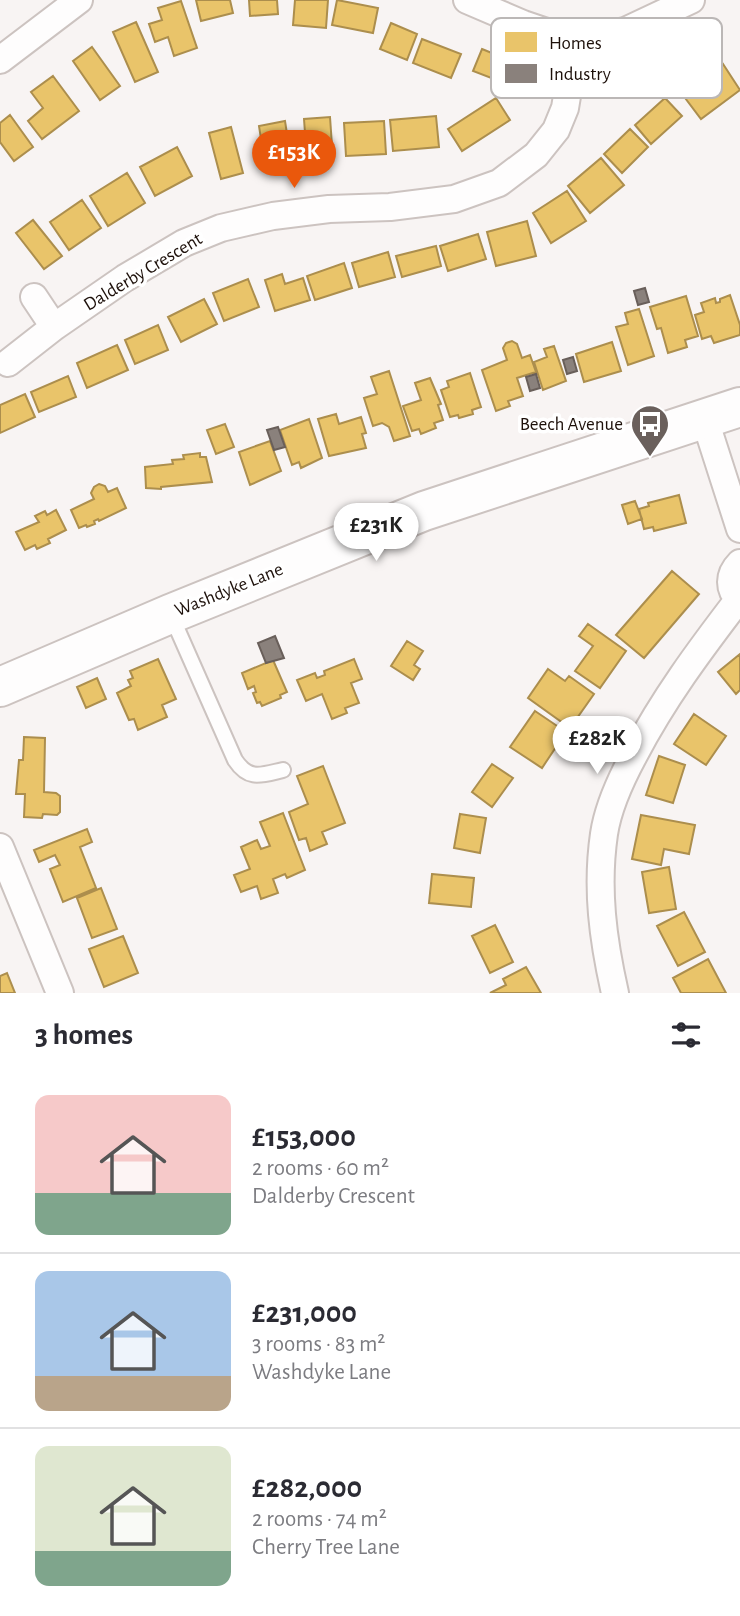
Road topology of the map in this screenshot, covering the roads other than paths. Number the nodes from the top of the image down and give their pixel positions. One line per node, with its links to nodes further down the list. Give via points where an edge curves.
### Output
1 (79, 0): 6 (street)
2 (467, 0): 4 (street)
3 (691, 0): 5 (street)
4 (509, 18)
5 (653, 18)
6 (0, 60)
7 (567, 98): 9 (street, Dalderby Crescent, via 556,130 536,155 499,183 454,199 329,209 221,228 184,243)
8 (34, 297): 9 (street)
9 (54, 327): 10 (street, Dalderby Crescent)
10 (8, 363)
11 (723, 413): 12 (street); 15 (street, Washdyke Lane, via 424,511)
12 (740, 529)
13 (740, 564): 14 (street, via 731,579)
14 (739, 601): 20 (street, via 679,677 619,783 604,832 599,886 604,945)
15 (170, 614): 16 (street, Washdyke Lane); 17 (lane, via 242,771 252,775)
16 (0, 687)
17 (283, 770)
18 (0, 847): 19 (street)
19 (60, 993)
20 (615, 993)

